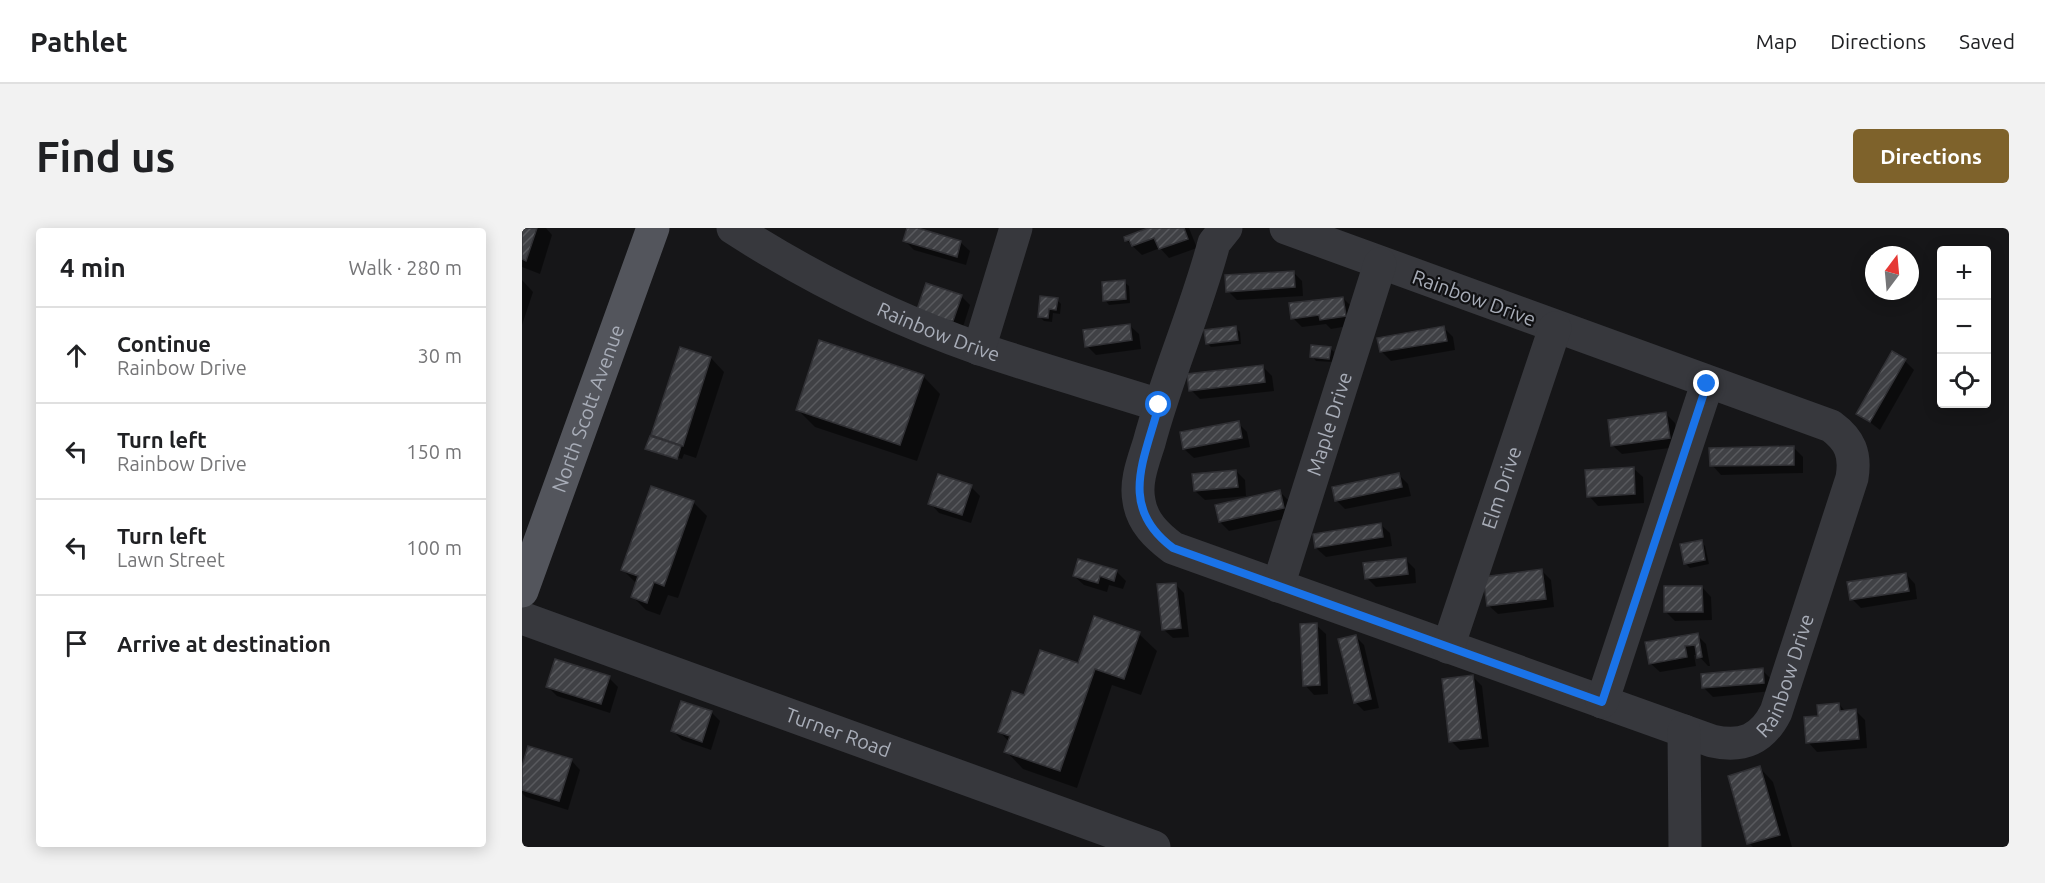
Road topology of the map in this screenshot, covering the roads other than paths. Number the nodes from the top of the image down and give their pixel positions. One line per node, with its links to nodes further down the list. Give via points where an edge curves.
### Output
1 (653, 228): 12 (main road, North Scott Avenue)
2 (733, 228): 8 (street, Rainbow Drive, via 816,276)
3 (1016, 228): 8 (street)
4 (1226, 228): 10 (street, Rainbow Drive, via 1214,243)
5 (1286, 228): 6 (street, Rainbow Drive)
6 (1380, 264): 7 (street, Rainbow Drive); 11 (street, Maple Drive)
7 (1555, 328): 9 (street, Rainbow Drive); 14 (street, Elm Drive)
8 (979, 349): 10 (street, Rainbow Drive)
9 (1707, 384): 15 (street); 16 (street, Rainbow Drive, via 1831,426 1847,441 1854,463 1768,727 1758,737 1728,745)
10 (1159, 405): 11 (street, Rainbow Drive, via 1138,483 1146,521 1173,548)
11 (1278, 586): 14 (street, Rainbow Drive)
12 (522, 591)
13 (522, 618): 17 (street, Turner Road)
14 (1448, 647): 15 (street, Rainbow Drive)
15 (1602, 702): 16 (street, Rainbow Drive)
16 (1684, 731): 18 (street)
17 (1154, 847)
18 (1685, 847)

